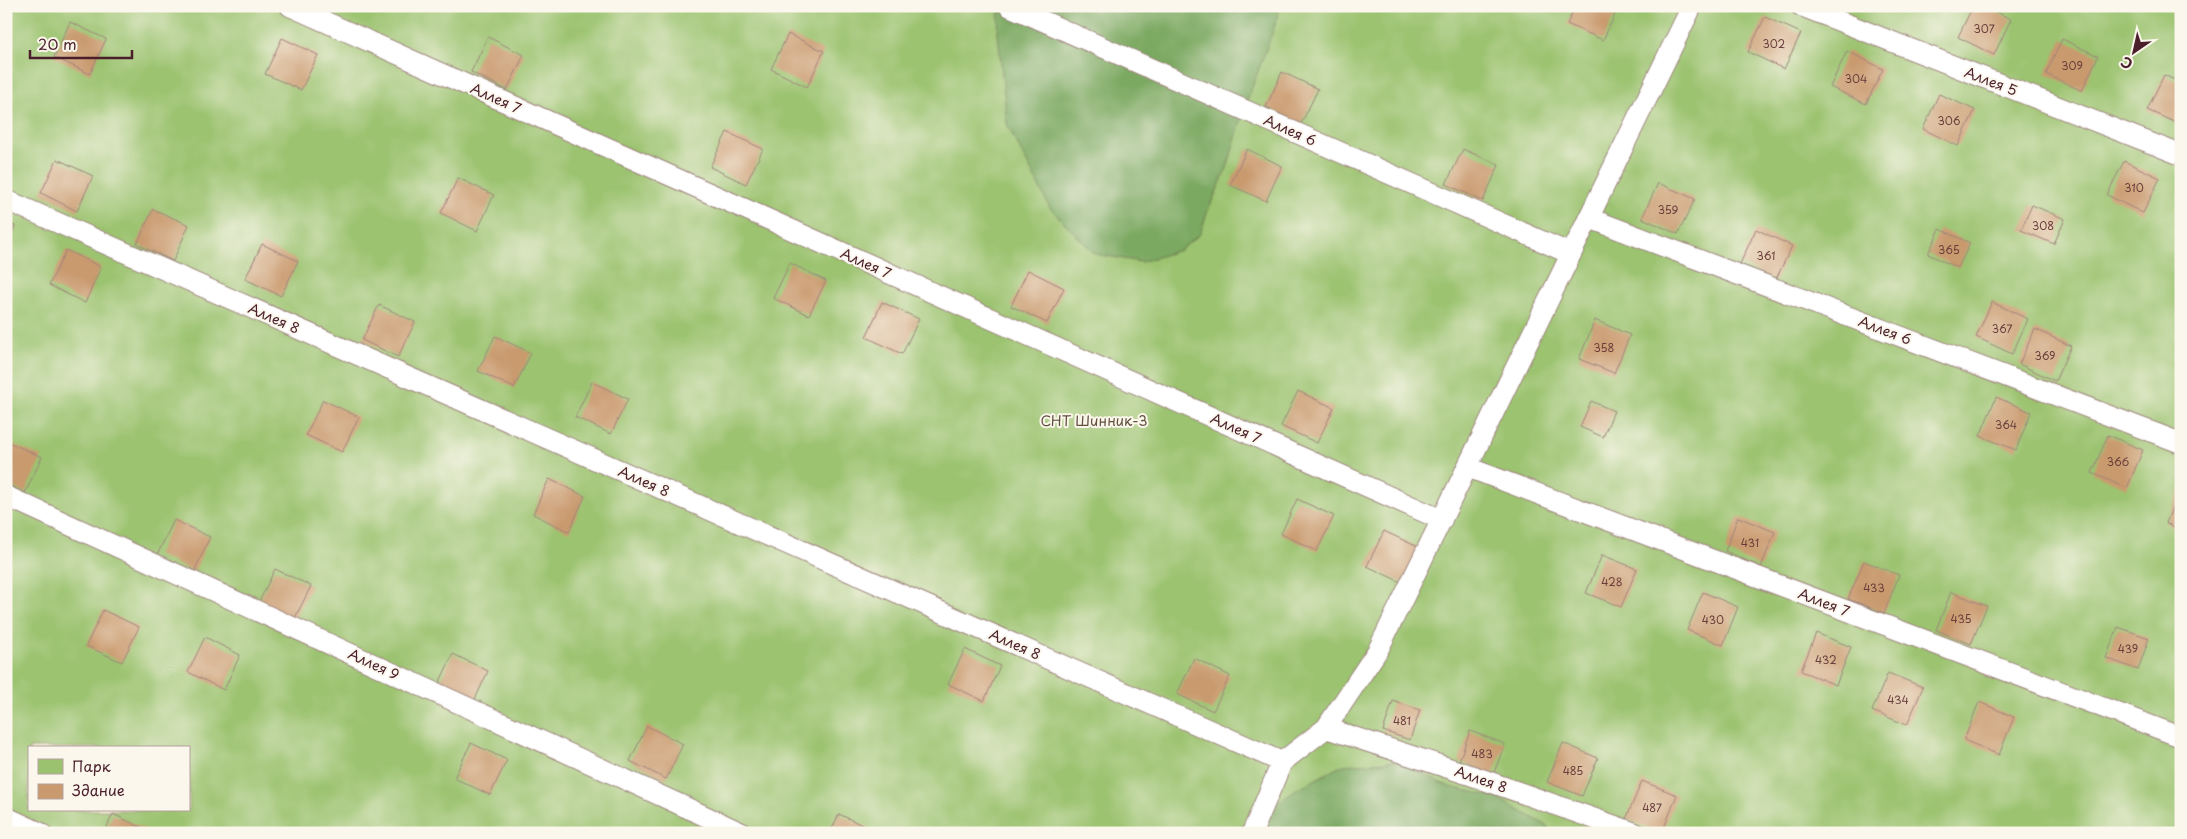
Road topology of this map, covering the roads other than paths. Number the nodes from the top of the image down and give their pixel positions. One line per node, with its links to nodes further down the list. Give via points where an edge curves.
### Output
1 (290, 6): 12 (lane, Аллея 7)
2 (1009, 6): 8 (lane, Аллея 6)
3 (1692, 6): 7 (lane)
4 (1801, 6): 5 (lane, Аллея 5)
5 (2181, 155)
6 (6, 200): 15 (lane, Аллея 8)
7 (1589, 218): 8 (lane); 9 (lane, Аллея 6)
8 (1571, 254): 10 (lane)
9 (2181, 443)
10 (1467, 467): 12 (lane); 14 (lane, Аллея 7)
11 (6, 496): 18 (lane, Аллея 9)
12 (1442, 520): 13 (lane, via 1378,650)
13 (1326, 728): 15 (lane); 20 (lane, Аллея 8)
14 (2181, 736)
15 (1282, 762): 19 (lane)
16 (6, 817): 17 (lane)
17 (41, 833)
18 (742, 833)
19 (1252, 833)
20 (1635, 833)

